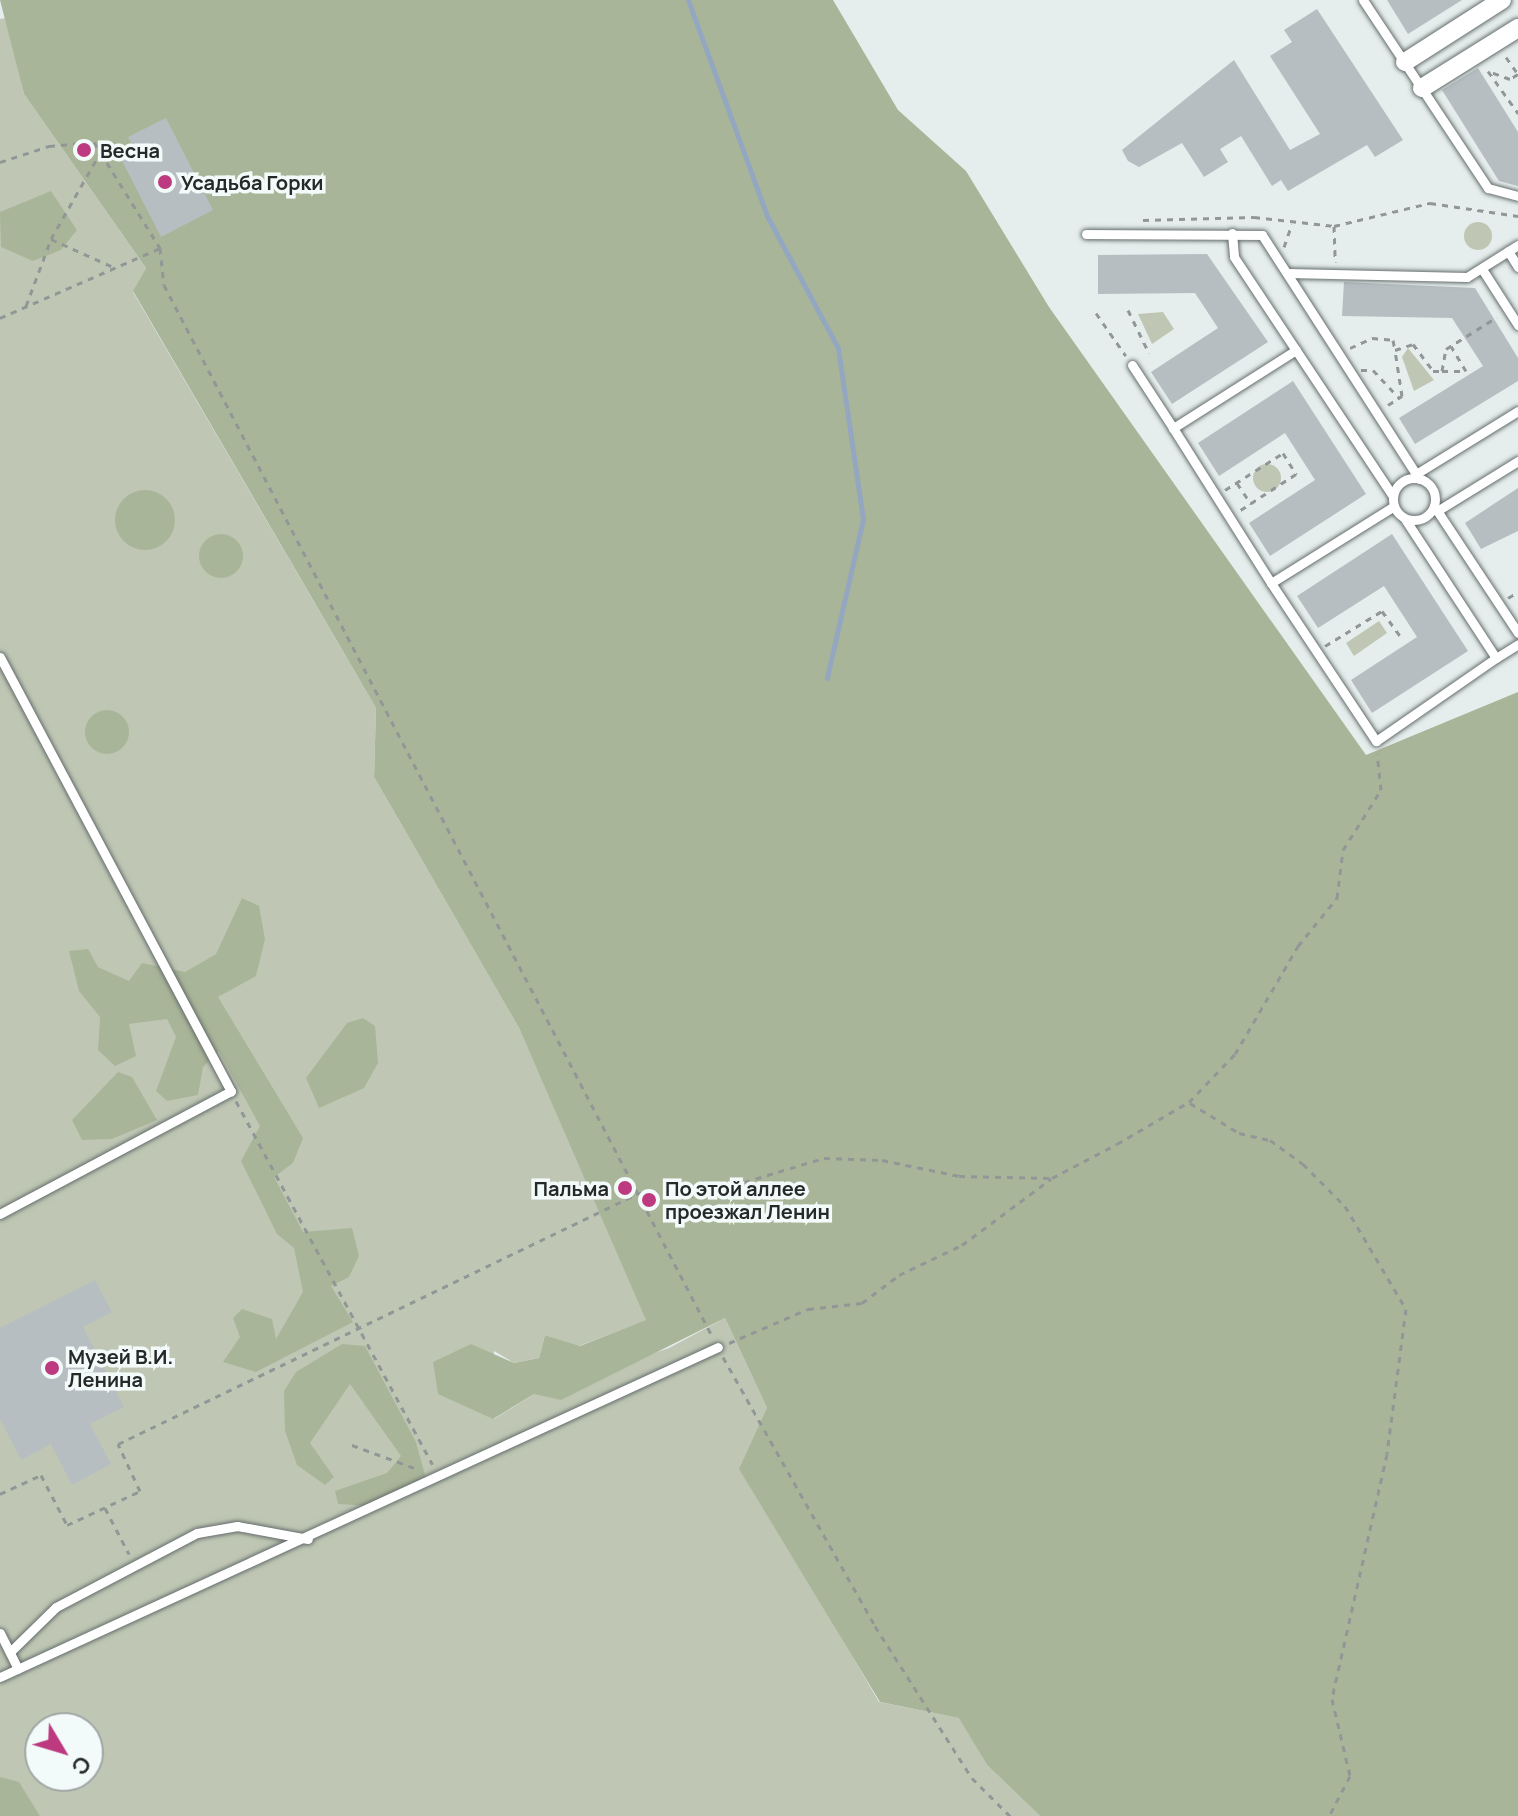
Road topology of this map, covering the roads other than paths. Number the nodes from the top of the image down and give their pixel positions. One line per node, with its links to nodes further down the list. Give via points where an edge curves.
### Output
1 (1363, 0): 4 (lane)
2 (1502, 0): 4 (street)
3 (1518, 28): 5 (street)
4 (1405, 62): 5 (lane)
5 (1422, 88): 6 (lane, via 1488,188)
6 (1518, 196)
7 (1232, 233): 8 (lane); 13 (lane, via 1262,235); 15 (lane, via 1234,257)
8 (1086, 234)
9 (1518, 245): 10 (lane)
10 (1508, 251): 11 (lane); 12 (lane)
11 (1518, 267)
12 (1482, 269): 13 (lane, via 1456,278); 14 (lane)
13 (1288, 273): 20 (lane)
14 (1518, 325)
15 (1296, 350): 18 (lane); 21 (lane)
16 (1132, 365): 18 (lane)
17 (1518, 411): 20 (lane)
18 (1173, 428): 24 (lane)
19 (1518, 461): 22 (lane)
20 (1418, 476): 21 (lane, via 1400,483); 22 (lane, via 1432,488)
21 (1393, 501): 23 (lane); 24 (lane)
22 (1436, 509): 23 (lane, via 1422,519); 25 (lane)
23 (1405, 519): 28 (lane)
24 (1271, 583): 28 (lane, via 1376,741)
25 (1518, 633)
26 (1517, 645): 28 (lane)
27 (0, 657): 29 (lane, via 231,1091)
28 (1496, 658)
29 (0, 1214)
30 (718, 1347): 31 (lane)
31 (308, 1539): 33 (lane, via 237,1526 197,1533 56,1607); 34 (lane)
32 (0, 1633): 33 (lane)
33 (10, 1652): 34 (lane)
34 (18, 1669): 35 (lane)
35 (0, 1677)

